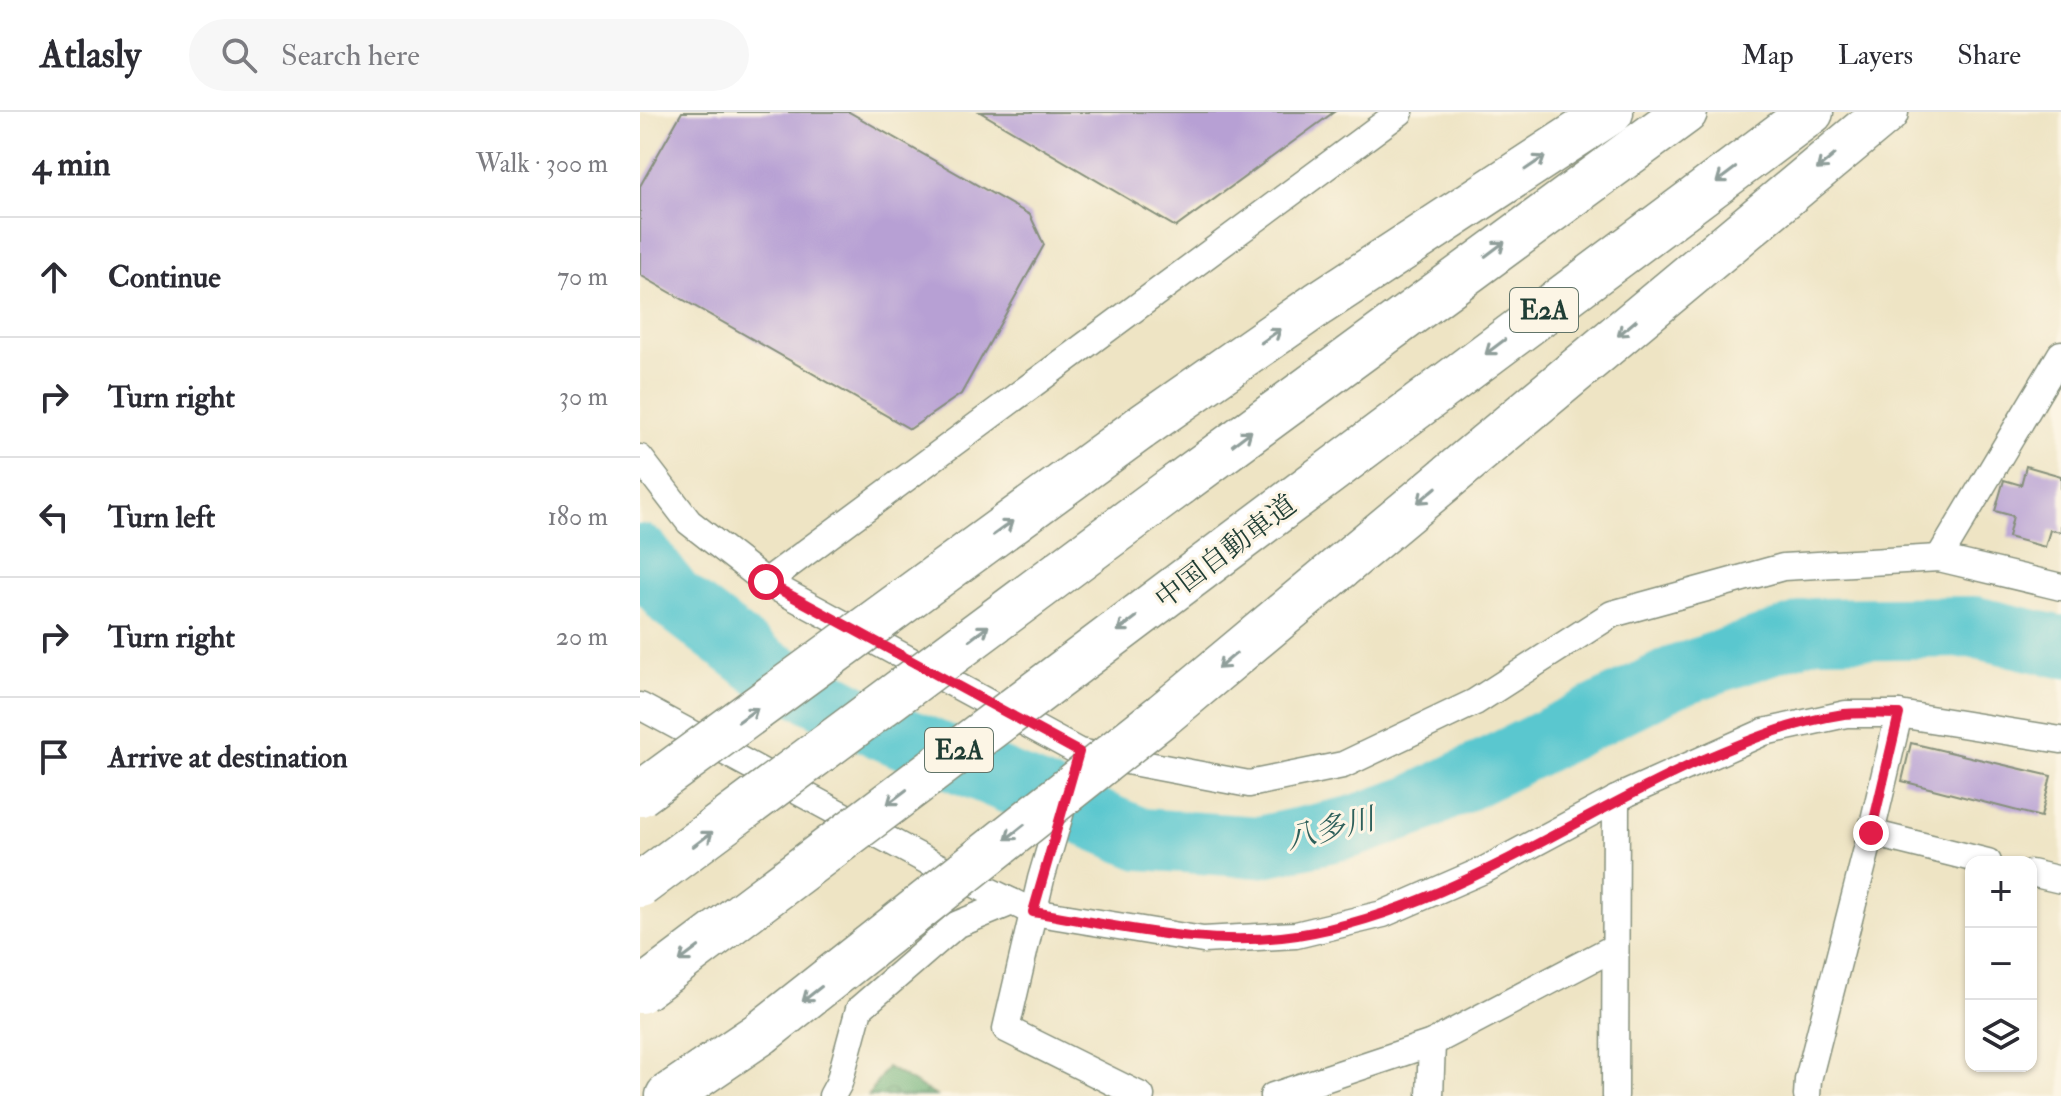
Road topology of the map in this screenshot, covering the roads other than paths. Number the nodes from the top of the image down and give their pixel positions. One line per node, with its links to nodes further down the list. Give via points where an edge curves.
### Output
1 (1400, 112): 9 (street)
2 (1611, 112): 15 (highway, one-way to 2, bridge, via 1139,429)
3 (1685, 112): 21 (highway, E2A, one-way to 3, bridge)
4 (1811, 112): 24 (highway, 中国自動車道 / E2A, one-way to 24, bridge)
5 (1886, 112): 25 (highway, one-way to 25, bridge, via 1164,714)
6 (2061, 354): 8 (street)
7 (640, 458): 9 (street, via 689,522)
8 (1939, 558): 10 (street); 14 (street, via 1783,567 1612,614 1475,702 1343,765 1249,784)
9 (766, 582): 14 (street)
10 (2061, 587)
11 (640, 706): 22 (street)
12 (1899, 714): 13 (street); 16 (street, via 1846,714 1764,732); 17 (street)
13 (2061, 740)
14 (1079, 752): 22 (street, bridge, via 1041,879)
15 (640, 794)
16 (1616, 799): 22 (street, via 1486,869 1383,914 1296,935 1203,940); 23 (street)
17 (1871, 833): 18 (street); 34 (street)
18 (1965, 856)
19 (2037, 874): 20 (street)
20 (2061, 880)
21 (640, 885)
22 (1022, 907): 29 (street, via 956,925 859,1009); 30 (street, via 1006,1029)
23 (1615, 947): 26 (street); 33 (street)
24 (640, 991)
25 (761, 1033): 27 (highway); 28 (highway)
26 (1432, 1043): 31 (street); 32 (street)
27 (668, 1096)
28 (689, 1096)
29 (832, 1096)
30 (1141, 1096)
31 (1273, 1096)
32 (1430, 1096)
33 (1615, 1096)
34 (1807, 1096)

